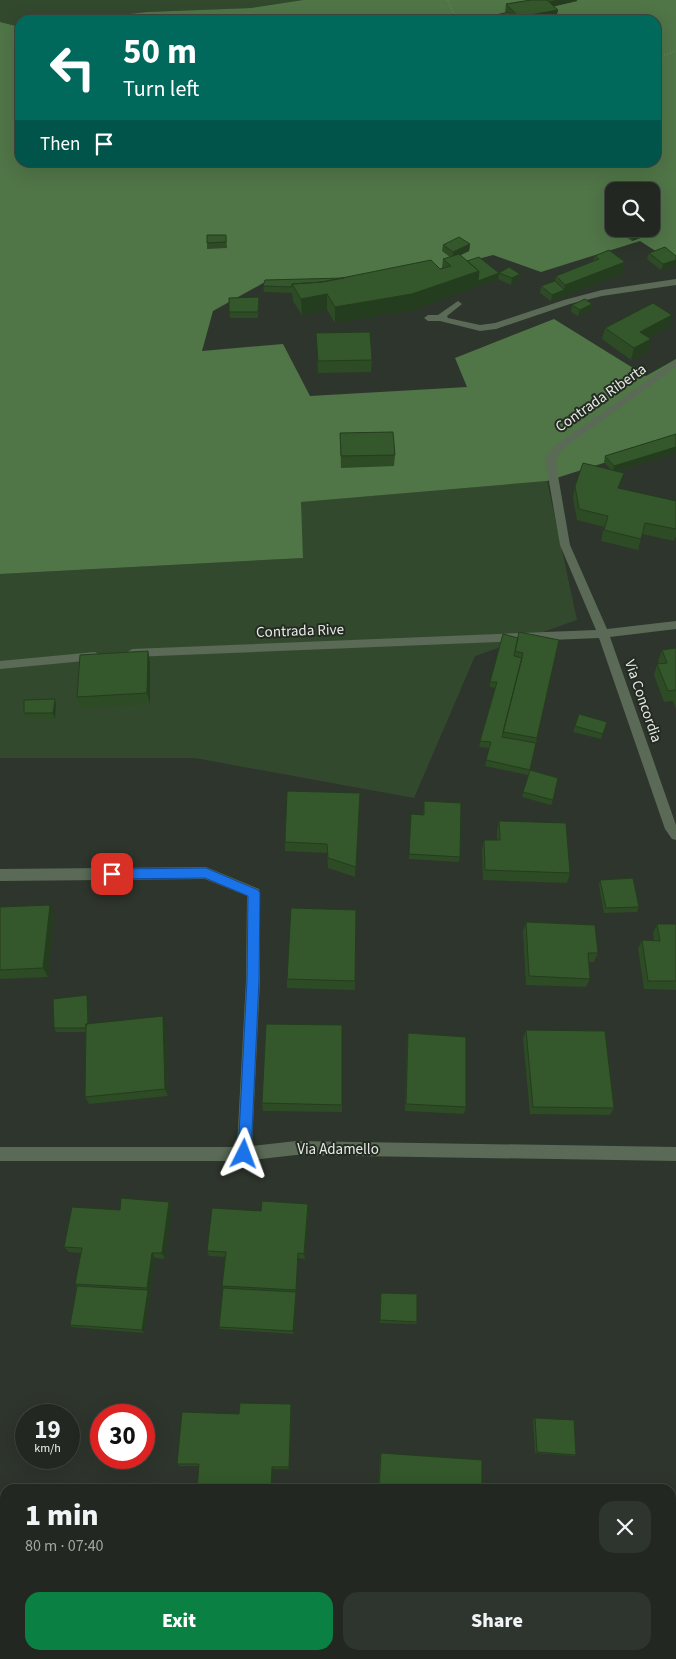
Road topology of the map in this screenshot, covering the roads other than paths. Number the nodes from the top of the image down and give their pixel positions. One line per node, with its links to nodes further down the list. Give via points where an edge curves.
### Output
1 (676, 282): 4 (street, via 602,293 496,326 480,328)
2 (458, 304): 4 (street, via 442,315)
3 (428, 318): 4 (street)
4 (443, 318)
5 (676, 363): 7 (street, Contrada Riberta, via 552,455 550,464 565,545)
6 (676, 625): 7 (street, Contrada Rive)
7 (603, 634): 8 (street, Contrada Rive, via 113,655); 9 (street, Via Concordia)
8 (0, 665)
9 (676, 835)
10 (0, 875): 12 (street, via 206,873 254,893)
11 (0, 1154): 12 (street, Via Adamello)
12 (244, 1154): 13 (street, Via Adamello, via 296,1148)
13 (676, 1154)

